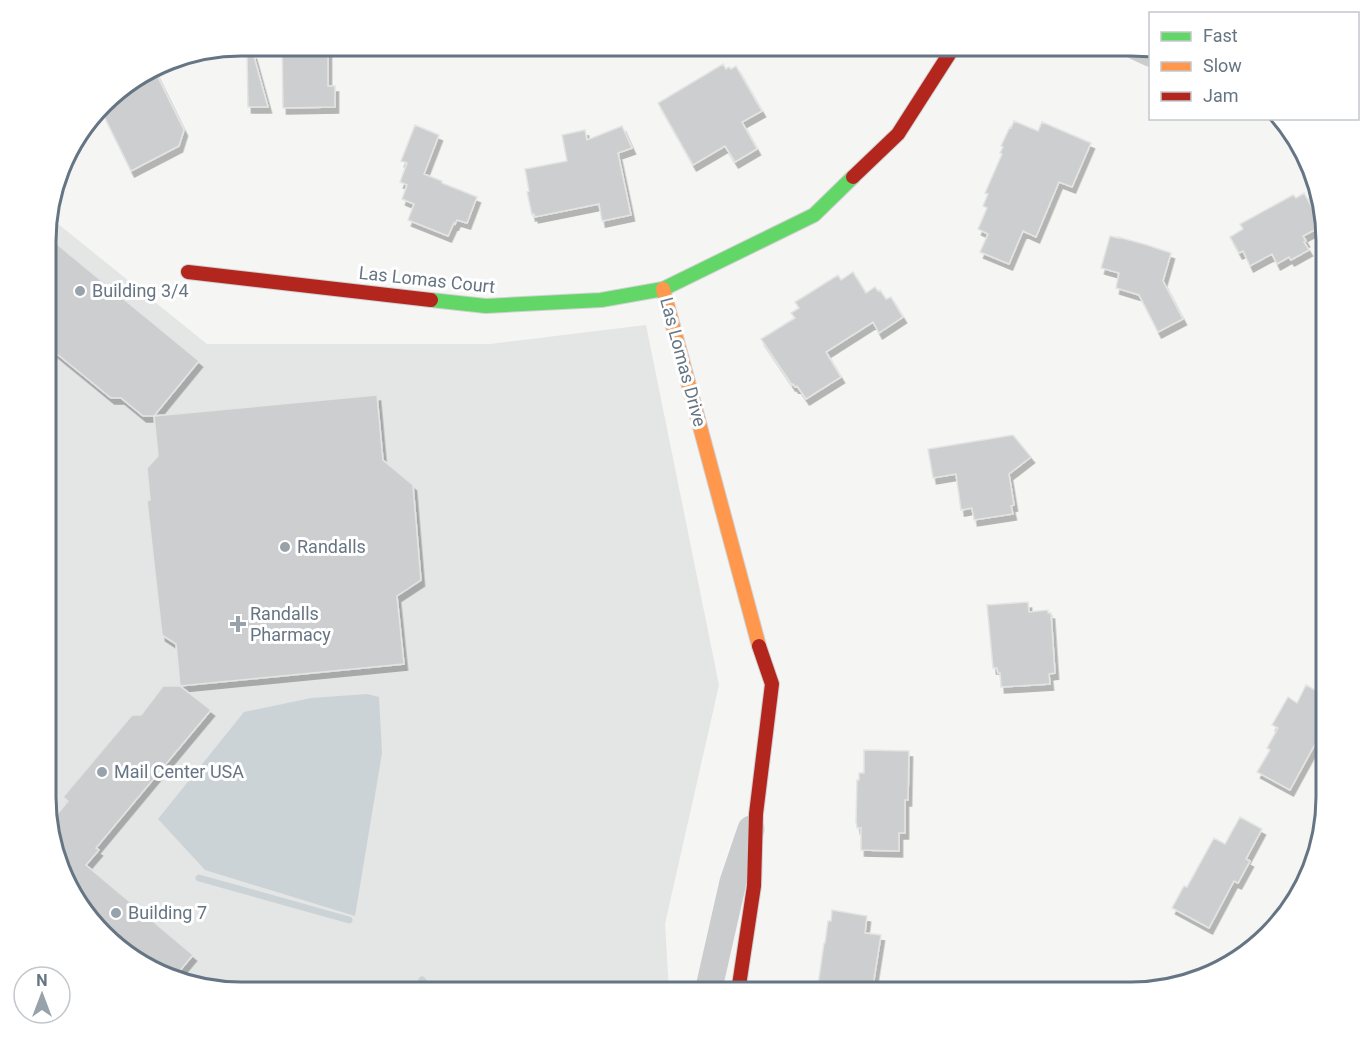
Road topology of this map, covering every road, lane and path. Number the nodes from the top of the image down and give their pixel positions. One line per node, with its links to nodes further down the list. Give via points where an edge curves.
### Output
1 (948, 56): 3 (street, Las Lomas Drive, via 898,134 814,215)
2 (188, 272): 3 (street, Las Lomas Court, via 486,306 601,300)
3 (663, 289): 4 (street, Las Lomas Drive, via 772,684)
4 (756, 814): 5 (street, Las Lomas Drive, via 733,882); 6 (street, Las Lomas Drive, via 753,886)
5 (710, 982)
6 (739, 982)

